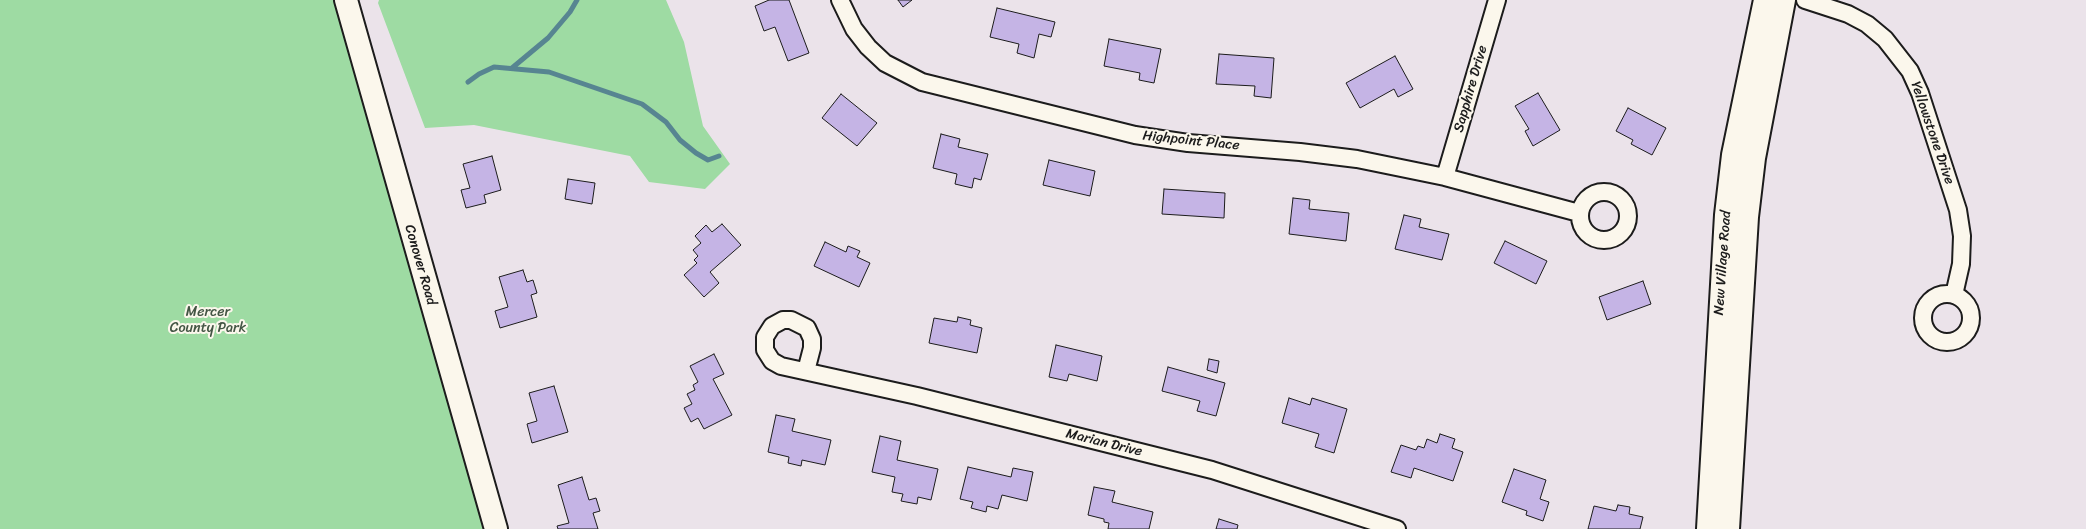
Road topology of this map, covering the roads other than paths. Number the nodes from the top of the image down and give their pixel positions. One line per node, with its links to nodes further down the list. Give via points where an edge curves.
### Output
1 (346, 0): 11 (main road, Conover Road)
2 (840, 0): 7 (street, Highpoint Place, via 854,29 868,47 885,63 922,82 1135,135 1357,159)
3 (1497, 0): 7 (street, Sapphire Drive)
4 (1765, 0): 13 (main road, New Village Road, via 1733,155 1726,215)
5 (1784, 0): 14 (main road, New Village Road, via 1754,158 1747,217)
6 (1805, 0): 9 (street, Yellowstone Drive, via 1867,24 1892,46 1910,71 1958,210 1962,264)
7 (1446, 177): 8 (street, Highpoint Place)
8 (1579, 214)
9 (1954, 295)
10 (806, 371): 12 (street, Marian Drive, via 1212,470)
11 (496, 529)
12 (1397, 529)
13 (1708, 529)
14 (1728, 529)

